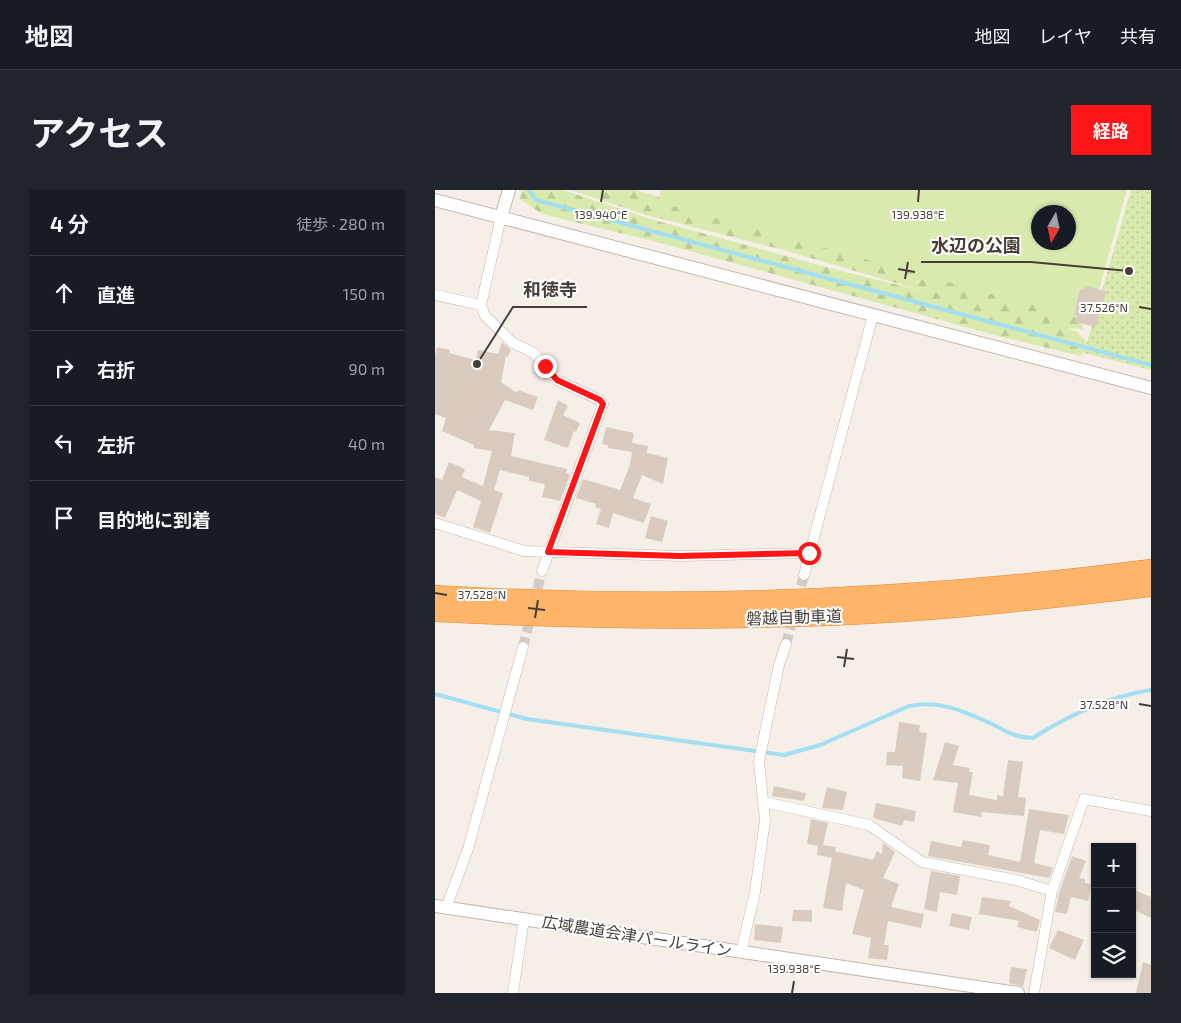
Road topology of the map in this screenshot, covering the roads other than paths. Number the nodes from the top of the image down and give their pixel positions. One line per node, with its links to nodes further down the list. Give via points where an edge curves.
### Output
1 (509, 190): 3 (street)
2 (435, 200): 3 (street)
3 (501, 217): 5 (street); 6 (street)
4 (435, 295): 5 (street)
5 (481, 305): 9 (street, via 485,316 513,343 534,354 557,380 603,404)
6 (873, 315): 7 (street); 10 (street)
7 (1151, 388)
8 (435, 523): 9 (street, via 524,551)
9 (548, 552): 10 (street, via 680,556); 12 (street)
10 (809, 553): 13 (street)
11 (1151, 570): 15 (highway, 磐越自動車道, via 979,588 805,599 632,601)
12 (542, 571)
13 (805, 575)
14 (1151, 587): 16 (highway, 磐越自動車道, via 979,606 808,617 546,618)
15 (435, 595)
16 (435, 612)
17 (787, 644): 19 (street, via 779,665 759,761)
18 (523, 648): 22 (street, via 468,849)
19 (764, 802): 21 (street, via 869,824 921,862 1016,880); 24 (street, via 765,820 755,892)
20 (1151, 811): 21 (street, via 1083,799)
21 (1052, 891): 27 (street)
22 (441, 907): 23 (street, 広域農道会津パールライン)
23 (524, 919): 24 (street, 広域農道会津パールライン); 25 (street)
24 (741, 952): 26 (street, 広域農道会津パールライン)
25 (513, 993)
26 (1018, 993)
27 (1034, 993)

